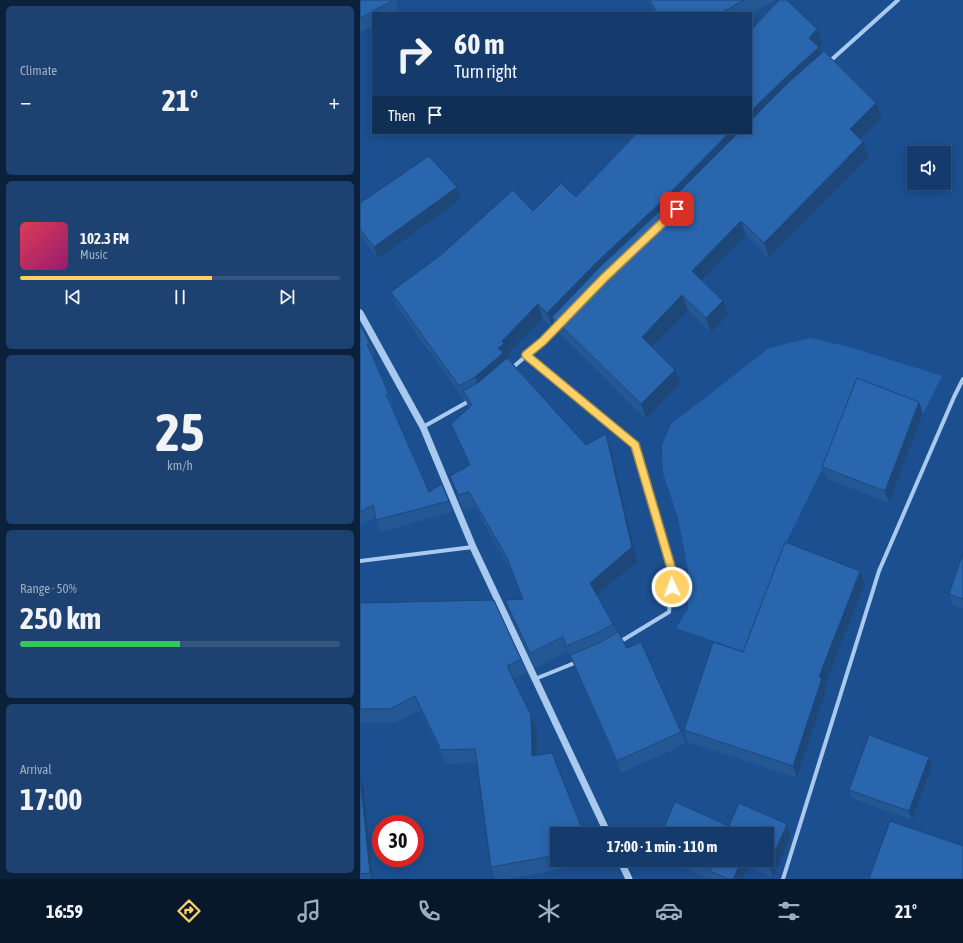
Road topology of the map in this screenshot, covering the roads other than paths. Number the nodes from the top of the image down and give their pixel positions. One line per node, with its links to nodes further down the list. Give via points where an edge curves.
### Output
1 (898, 0): 2 (street)
2 (827, 63)
3 (360, 313): 9 (street)
4 (560, 324): 5 (street)
5 (526, 355): 6 (street); 12 (street, via 635,445 673,574 669,612)
6 (504, 375)
7 (963, 379): 18 (street, via 879,570)
8 (476, 398): 9 (street)
9 (423, 427): 10 (street)
10 (473, 546): 11 (street); 14 (street)
11 (360, 561)
12 (610, 647)
13 (583, 660): 14 (street)
14 (535, 679): 15 (street)
15 (605, 827)
16 (623, 867): 17 (street)
17 (629, 879)
18 (783, 879)

